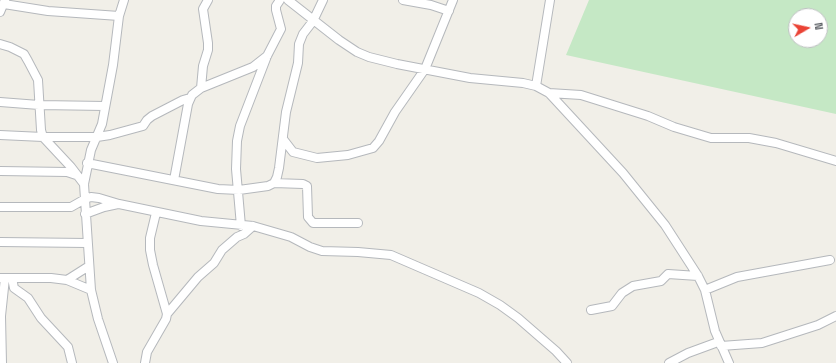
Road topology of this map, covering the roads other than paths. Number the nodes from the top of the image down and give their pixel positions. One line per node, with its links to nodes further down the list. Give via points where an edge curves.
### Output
1 (124, 0): 12 (street)
2 (208, 0): 18 (street, via 203,8 208,50 203,66)
3 (280, 0): 15 (street, via 276,10 281,29)
4 (288, 0): 13 (street)
5 (323, 0): 13 (street)
6 (403, 0): 10 (street)
7 (453, 0): 10 (street)
8 (550, 0): 17 (street)
9 (4, 2): 11 (street); 12 (street, via 48,11)
10 (448, 11): 16 (street)
11 (0, 12)
12 (119, 16): 23 (street)
13 (313, 21): 16 (street, via 357,52); 27 (street, via 299,44 298,63 286,112)
14 (0, 44): 22 (street, via 24,54 38,80)
15 (267, 56): 18 (street, via 253,67); 35 (street, via 240,126 236,169)
16 (425, 69): 17 (street, via 482,80 511,81); 27 (street, via 373,148 348,155 317,158 293,152)
17 (536, 86): 19 (street)
18 (201, 88): 20 (street)
19 (549, 94): 28 (street, via 581,95 711,138 749,138 776,143); 49 (street, via 646,200)
20 (190, 98): 26 (street, via 152,116 143,126); 32 (street)
21 (0, 102): 22 (street)
22 (39, 105): 23 (street); 25 (street)
23 (105, 106): 26 (street)
24 (0, 135): 25 (street)
25 (43, 137): 26 (street); 31 (street)
26 (97, 138): 29 (street)
27 (283, 139): 34 (street)
28 (836, 161)
29 (88, 163): 32 (street); 33 (street)
30 (0, 172): 31 (street, via 68,172)
31 (78, 176): 33 (street)
32 (174, 180): 35 (street, via 218,189)
33 (84, 184): 36 (street)
34 (274, 184): 35 (street); 42 (street, via 307,186 308,217 313,223)
35 (239, 190): 43 (street)
36 (85, 199): 37 (street, via 99,198); 39 (street); 41 (street)
37 (119, 204): 40 (street); 41 (street, via 100,208)
38 (0, 206): 39 (street)
39 (71, 206): 41 (street)
40 (156, 212): 43 (street, via 200,222); 55 (street, via 150,250)
41 (85, 215): 46 (street)
42 (358, 223)
43 (241, 226): 44 (street)
44 (253, 226): 55 (street, via 222,250 214,263 198,277); 62 (street, via 291,236 322,251 391,255 443,277 479,293 518,318 556,350)
45 (0, 242): 46 (street)
46 (87, 243): 48 (street)
47 (830, 260): 53 (street, via 737,277)
48 (89, 266): 51 (street); 52 (street)
49 (698, 276): 53 (street); 54 (street, via 668,274 660,280 632,286 622,293 612,306)
50 (6, 278): 51 (street); 58 (street, via 1,316); 59 (street, via 14,288 28,298 41,318 68,347)
51 (67, 280): 52 (street)
52 (91, 290): 60 (street)
53 (705, 290): 57 (street, via 714,331)
54 (591, 310)
55 (167, 314): 61 (street, via 147,352)
56 (836, 316): 57 (street, via 818,325 762,343)
57 (720, 344): 63 (street, via 688,353); 64 (street)
58 (2, 363)
59 (72, 363)
60 (113, 363)
61 (145, 363)
62 (567, 363)
63 (669, 363)
64 (729, 363)

